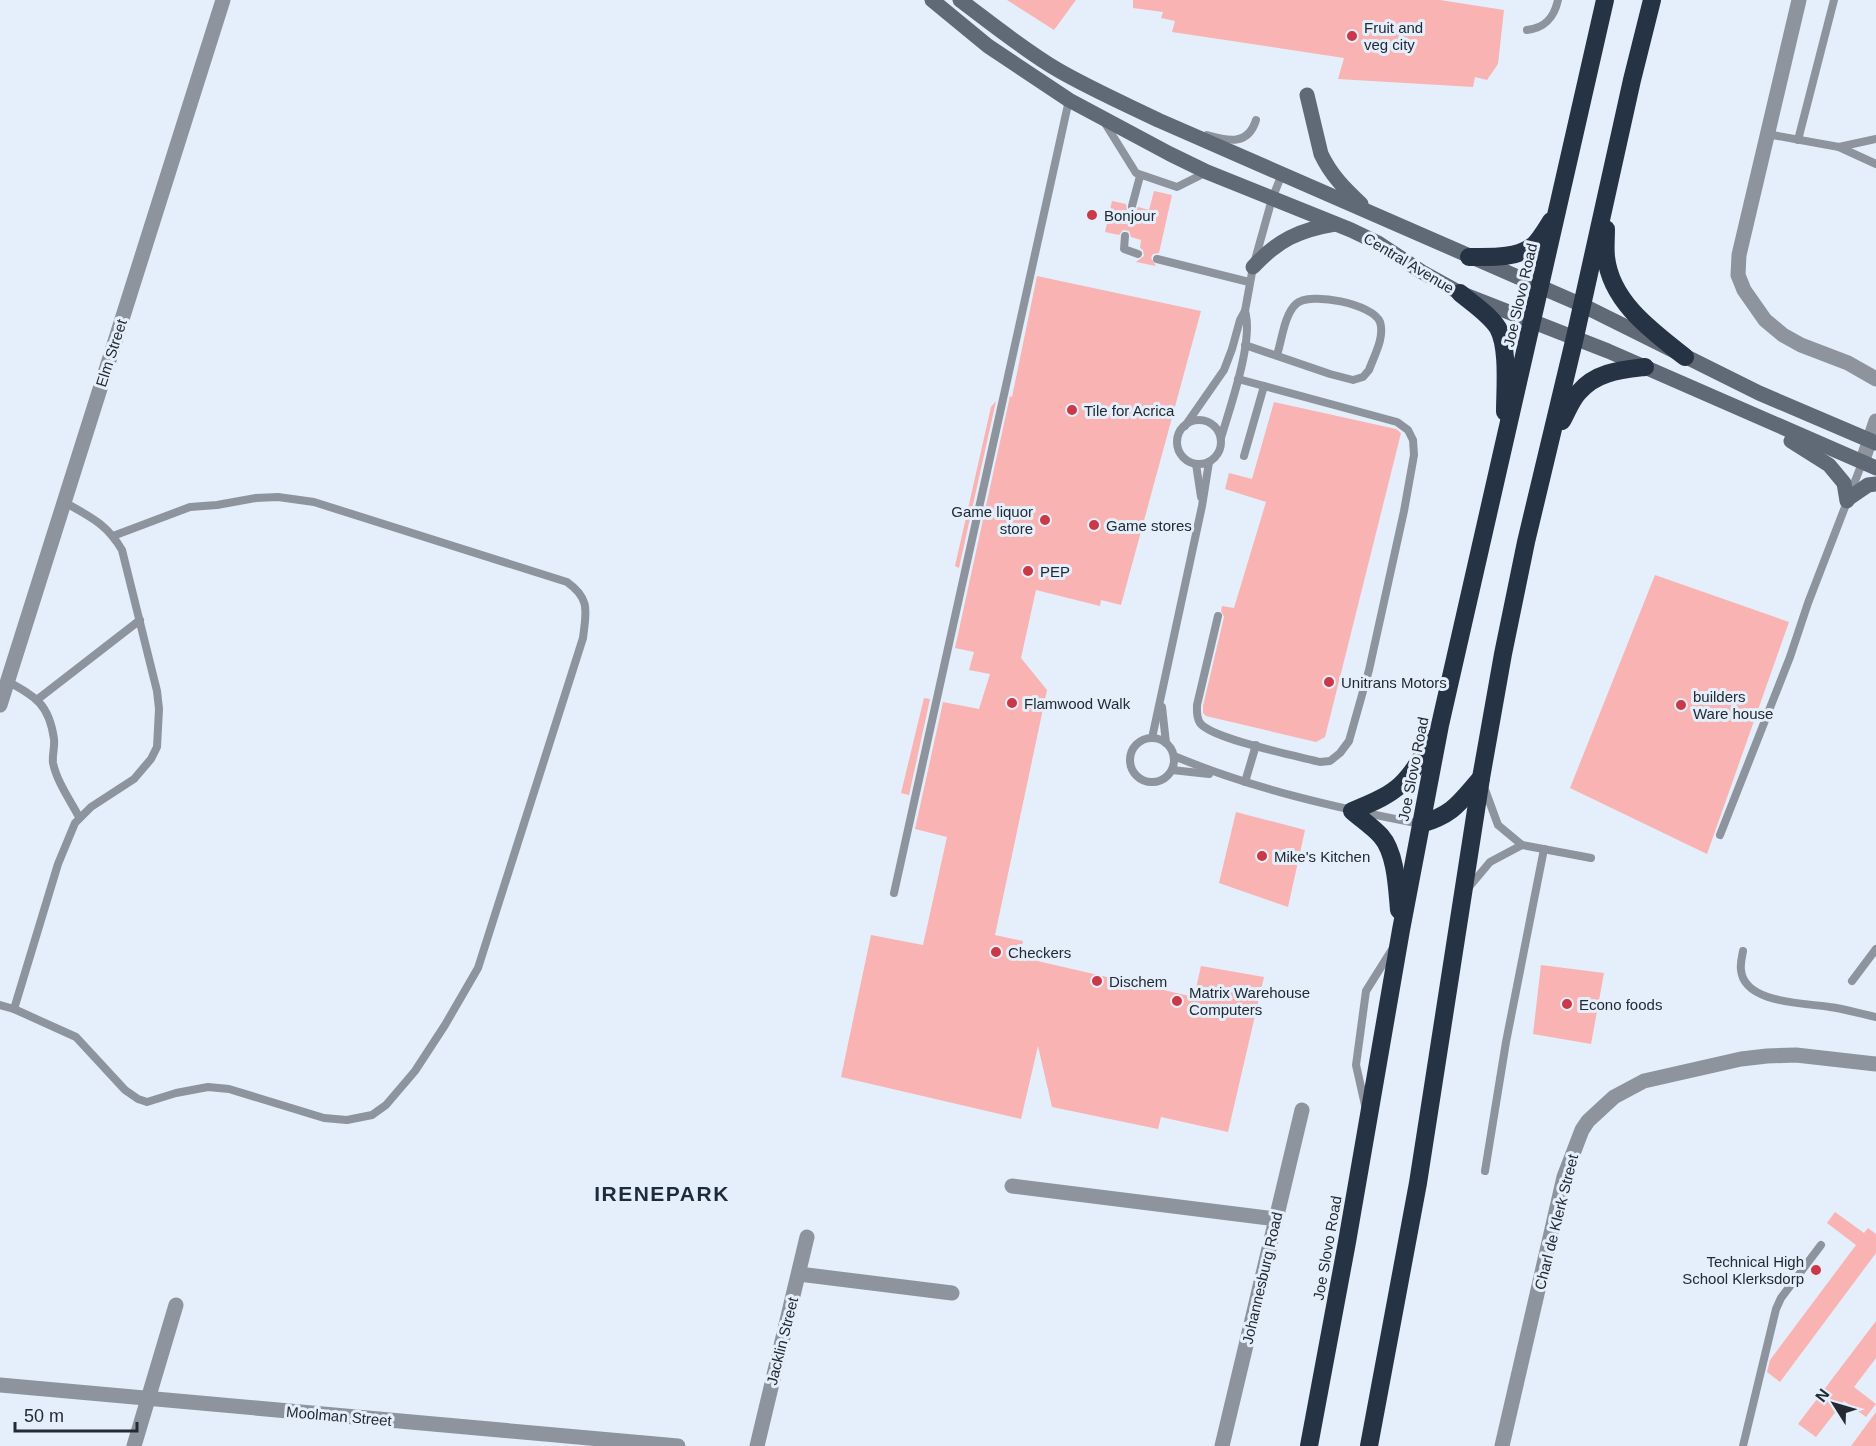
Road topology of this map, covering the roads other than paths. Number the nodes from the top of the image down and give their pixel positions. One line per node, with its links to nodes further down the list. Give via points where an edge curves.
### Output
1 (223, 0): 60 (street, Elm Street)
2 (932, 0): 11 (street, Central Avenue, via 988,46)
3 (960, 0): 13 (street, Central Avenue, via 1056,69)
4 (1558, 0): 9 (lane, via 1549,21)
5 (1605, 0): 26 (highway, Joe Slovo Road)
6 (1652, 0): 23 (highway)
7 (1798, 0): 15 (street)
8 (1834, 0): 16 (lane)
9 (1527, 30)
10 (1307, 94): 27 (street, via 1321,154 1330,172)
11 (1069, 100): 12 (street, Central Avenue); 85 (lane)
12 (1101, 118): 20 (street, Central Avenue); 22 (lane)
13 (1158, 120): 14 (lane, via 1229,141 1249,133); 21 (street, Central Avenue)
14 (1256, 120)
15 (1767, 134): 16 (lane); 44 (street, via 1739,255 1738,275 1744,290 1765,320 1783,335)
16 (1798, 140): 18 (lane)
17 (1876, 140): 18 (lane)
18 (1839, 147): 19 (lane)
19 (1876, 164)
20 (1208, 172): 22 (lane, via 1177,187); 24 (street, Central Avenue)
21 (1282, 174): 24 (lane); 27 (street, Central Avenue)
22 (1140, 176): 25 (lane)
23 (1607, 188): 36 (highway); 42 (highway, via 1606,258 1619,293 1648,328)
24 (1272, 199): 28 (street, Central Avenue); 33 (lane)
25 (1132, 206)
26 (1557, 211): 31 (highway, via 1529,248 1501,256); 34 (highway, Joe Slovo Road)
27 (1369, 212): 31 (street, Central Avenue)
28 (1335, 224): 33 (street, via 1287,237 1267,252); 35 (street, Central Avenue, via 1378,243)
29 (1125, 236): 30 (lane, via 1124,249)
30 (1138, 254)
31 (1469, 257): 34 (street, Central Avenue)
32 (1157, 259): 33 (lane)
33 (1251, 274): 37 (lane)
34 (1541, 288): 36 (street, Central Avenue); 38 (highway, Joe Slovo Road)
35 (1460, 293): 38 (street, Central Avenue); 53 (highway, via 1497,326 1502,336)
36 (1582, 305): 39 (highway); 42 (street, Central Avenue)
37 (1245, 311): 40 (lane); 49 (lane, via 1224,370)
38 (1532, 322): 39 (street, Central Avenue); 53 (highway, Joe Slovo Road)
39 (1575, 337): 43 (street, Central Avenue); 51 (highway)
40 (1245, 345): 41 (lane); 45 (lane)
41 (1277, 355): 41 (lane, via 1289,315 1302,300 1349,303 1371,311 1381,324 1382,334 1369,370 1357,379)
42 (1685, 357): 52 (street, Central Avenue)
43 (1645, 367): 47 (street, Central Avenue); 51 (highway, via 1594,378 1578,392)
44 (1876, 378)
45 (1238, 379): 46 (lane); 50 (lane)
46 (1264, 386): 54 (lane); 72 (lane, via 1397,422 1408,430 1414,455 1369,670 1349,741 1330,761 1320,762)
47 (1733, 406): 57 (street, Central Avenue); 59 (street, via 1829,465 1844,483)
48 (1876, 421): 52 (street)
49 (1185, 426): 50 (lane, via 1207,422 1214,425); 56 (lane, via 1178,446 1184,458)
50 (1221, 438): 55 (lane, via 1219,453)
51 (1551, 441): 76 (highway, via 1526,542)
52 (1873, 442): 57 (street)
53 (1505, 444): 69 (highway, Joe Slovo Road)
54 (1244, 456)
55 (1209, 462): 56 (lane); 61 (lane)
56 (1196, 464): 61 (lane)
57 (1869, 465): 59 (lane)
58 (1876, 484): 59 (street)
59 (1848, 499): 81 (lane)
60 (64, 502): 62 (lane, via 102,524); 65 (street, Elm Street)
61 (1202, 506): 67 (lane)
62 (113, 536): 64 (lane, via 122,550); 92 (lane, via 190,507 278,497 314,502 567,582 576,588 586,605 583,638 478,968 416,1071 372,1115 347,1120 324,1118 229,1089 208,1087 147,1102 125,1090 76,1037)
63 (1218, 616): 72 (lane, via 1197,717 1205,728)
64 (140, 620): 66 (lane); 79 (lane, via 157,691 157,747 134,779)
65 (4, 680): 66 (lane); 68 (street, Elm Street)
66 (38, 699): 79 (lane, via 50,720 55,770)
67 (1161, 700): 70 (lane); 71 (lane)
68 (0, 705)
69 (1440, 725): 78 (highway, via 1409,778 1380,800); 80 (highway, Joe Slovo Road)
70 (1152, 738): 71 (lane); 74 (lane, via 1133,749 1132,770 1148,782 1162,780)
71 (1166, 743): 73 (lane)
72 (1256, 745): 77 (lane)
73 (1174, 756): 74 (lane); 75 (lane)
74 (1172, 770): 75 (lane)
75 (1218, 774): 77 (lane)
76 (1481, 778): 80 (highway, via 1451,812); 82 (lane, via 1498,825); 86 (highway)
77 (1245, 782): 78 (lane)
78 (1352, 811): 80 (lane); 87 (highway, via 1386,844 1395,872)
79 (79, 817): 92 (lane, via 58,864)
80 (1421, 824): 87 (highway, Joe Slovo Road)
81 (1720, 835)
82 (1522, 845): 83 (lane); 86 (lane, via 1490,862)
83 (1544, 849): 84 (lane); 96 (lane)
84 (1591, 858)
85 (894, 893)
86 (1463, 894): 111 (highway, via 1419,1183)
87 (1400, 934): 110 (highway, Joe Slovo Road)
88 (1876, 949): 90 (lane)
89 (1743, 951): 93 (lane, via 1741,972 1747,984 1773,999)
90 (1852, 981)
91 (0, 1005): 92 (lane)
92 (14, 1009)
93 (1876, 1017)
94 (1876, 1064): 112 (street, Charl de Klerk Street, via 1796,1055 1741,1059 1644,1081 1596,1112 1582,1130 1564,1177)
95 (1302, 1110): 98 (street, Johannesburg Road)
96 (1485, 1171)
97 (1012, 1186): 98 (street)
98 (1276, 1219): 109 (street, Johannesburg Road)
99 (807, 1237): 101 (street, Jacklin Street)
100 (1821, 1245): 113 (lane, via 1776,1309)
101 (799, 1274): 102 (street); 108 (street, Jacklin Street)
102 (952, 1293)
103 (176, 1305): 105 (street)
104 (0, 1385): 105 (street, Moolman Street)
105 (148, 1398): 106 (street); 107 (street, Moolman Street)
106 (134, 1446)
107 (678, 1446)
108 (757, 1446)
109 (1222, 1446)
110 (1309, 1446)
111 (1369, 1446)
112 (1502, 1446)
113 (1743, 1446)

